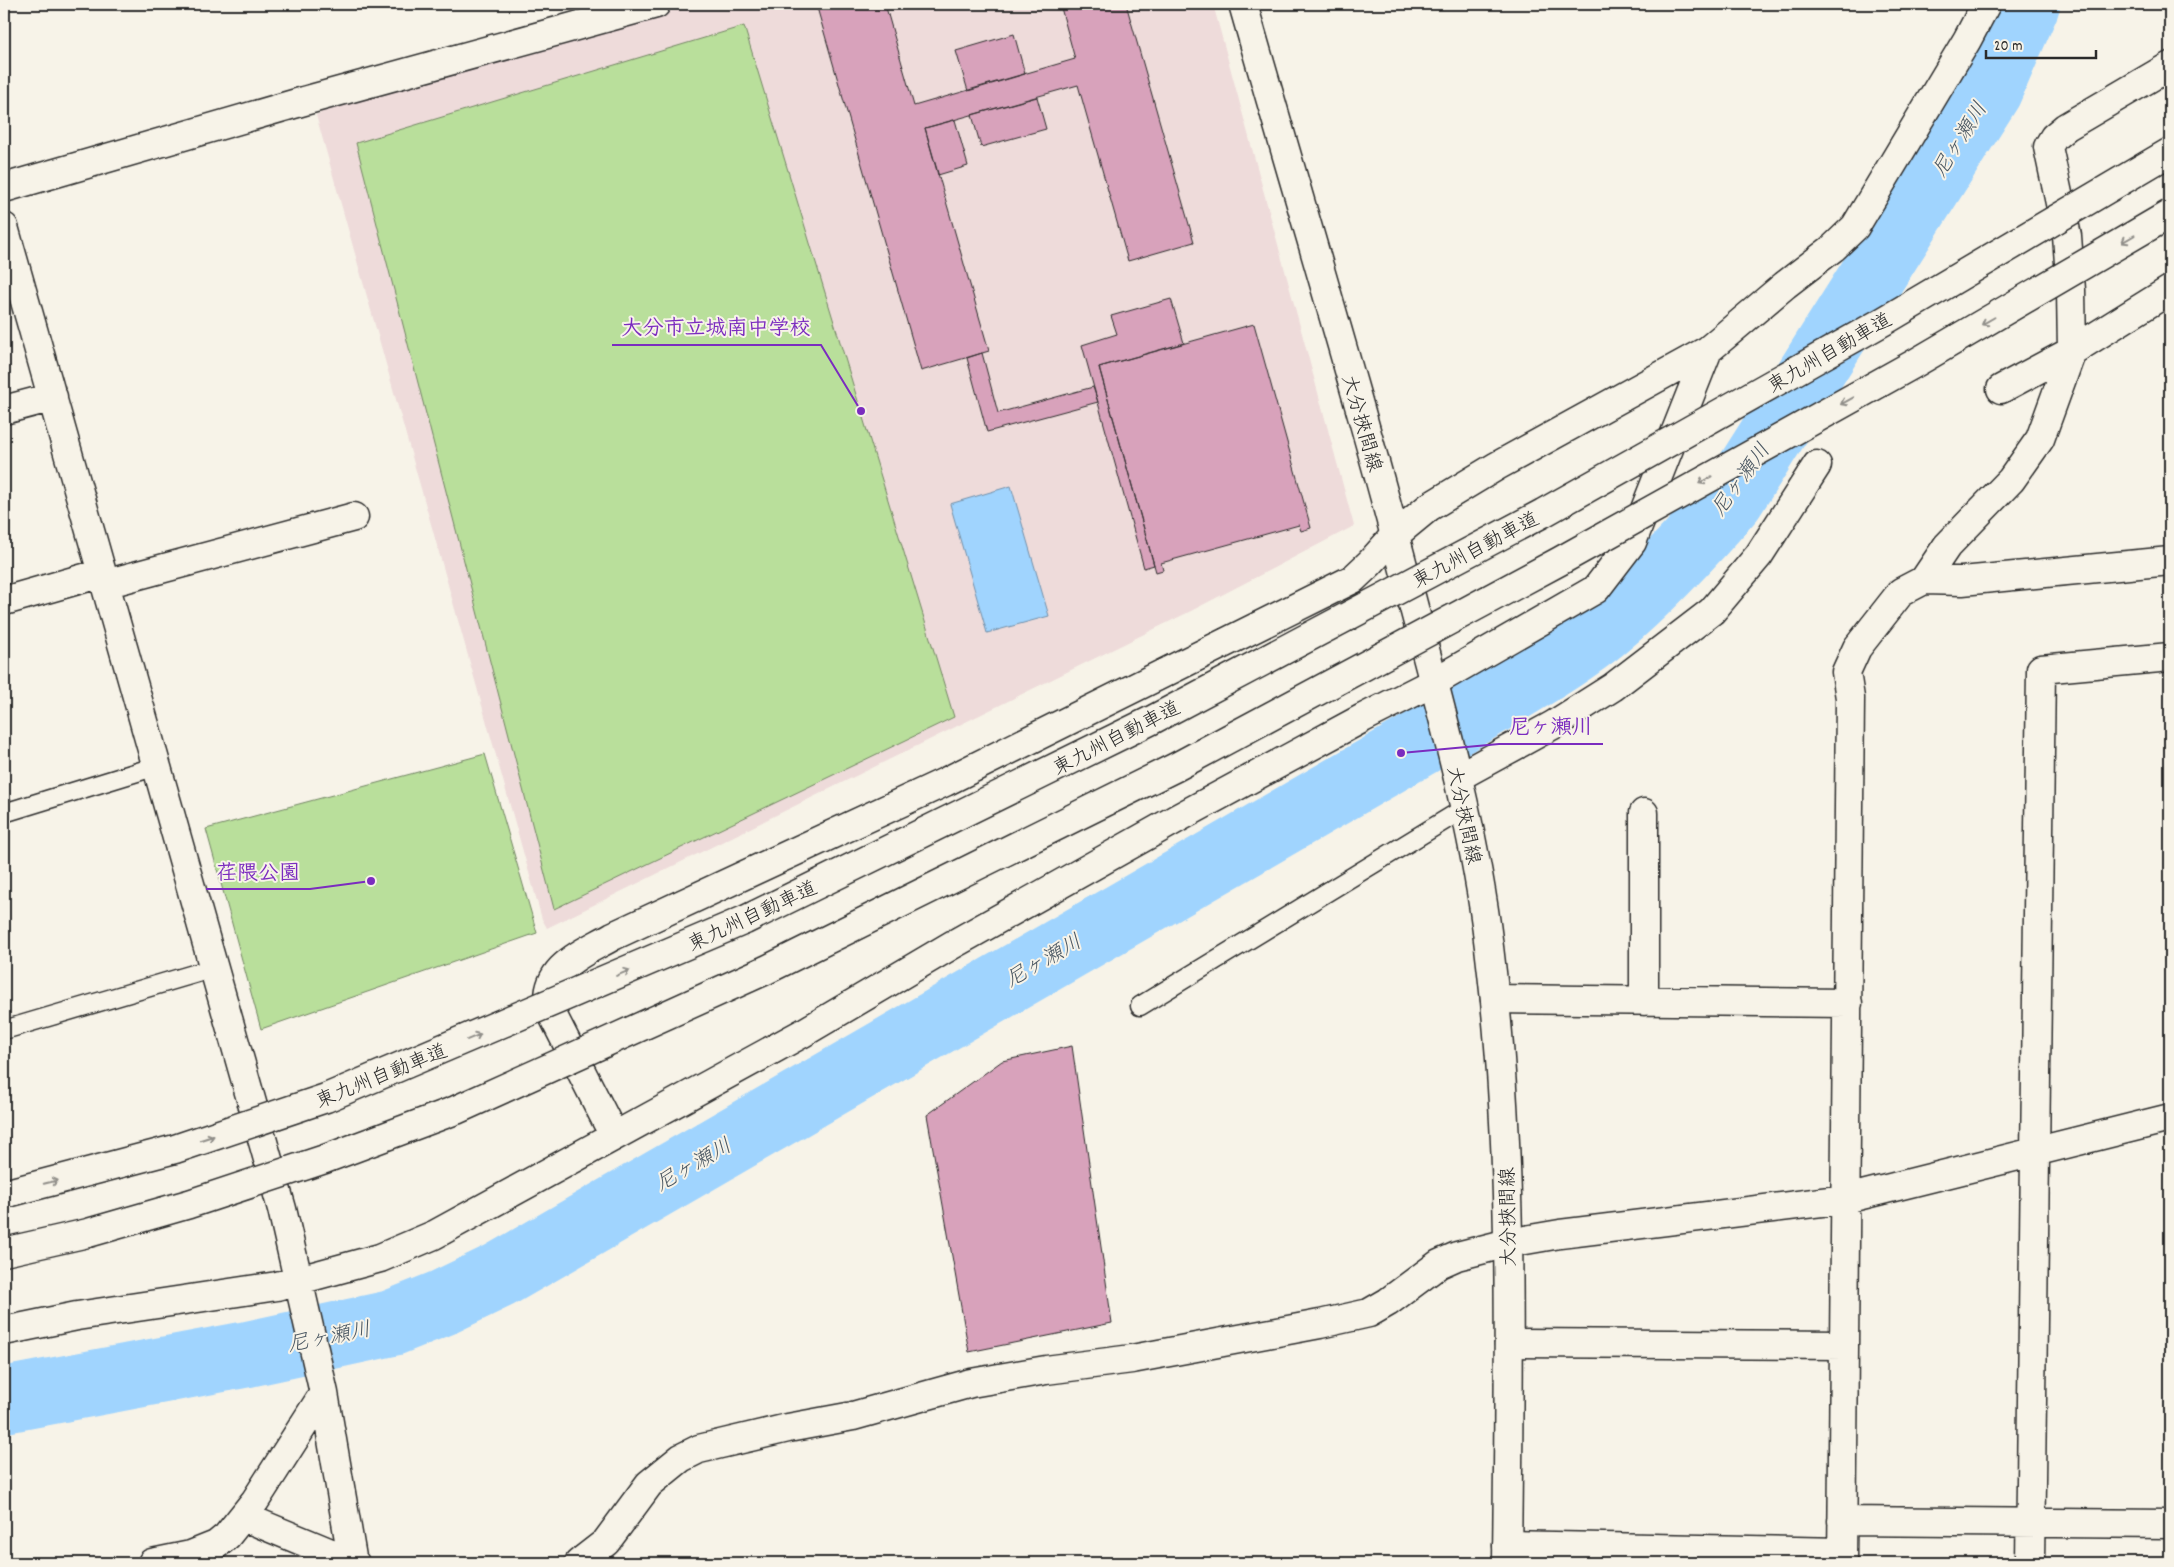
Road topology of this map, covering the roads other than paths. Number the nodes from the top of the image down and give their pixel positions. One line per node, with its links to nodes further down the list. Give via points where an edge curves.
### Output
1 (656, 4): 4 (main road)
2 (1243, 4): 18 (main road, 大分挾間線)
3 (1986, 4): 11 (main road, via 1854,227 1833,248)
4 (601, 11): 7 (main road)
5 (2170, 66): 12 (main road, via 2066,127 2054,136 2048,147 2067,236)
6 (2170, 152): 39 (main road, 東九州自動車道, one-way to 6, bridge, via 175,1149 326,1098 754,916 1152,720 1543,513 1884,321)
7 (4, 188)
8 (2170, 214): 42 (main road, one-way to 42, bridge, via 1912,365 1551,566 1176,767 766,970 456,1110 325,1159 189,1204 88,1233)
9 (4, 227): 14 (main road)
10 (2170, 290): 12 (main road)
11 (1708, 350): 18 (main road, via 1497,466 1429,507); 24 (main road, via 1632,542 1596,589)
12 (2072, 351): 13 (main road); 21 (main road, via 2040,439 2011,480 1947,546)
13 (2001, 389)
14 (53, 397): 15 (main road); 20 (main road)
15 (4, 410)
16 (1817, 465): 26 (main road, via 1759,555 1712,611 1613,687 1553,725)
17 (354, 517): 20 (main road)
18 (1395, 535): 24 (main road, 大分挾間線); 37 (main road, via 1353,579 945,782 613,936 569,962 549,987 550,1010)
19 (2170, 561): 21 (main road, via 1962,581)
20 (104, 578): 22 (main road); 25 (main road)
21 (1924, 580): 33 (main road, via 1902,592 1856,648 1846,672 1850,698)
22 (4, 601)
23 (2170, 657): 38 (main road, via 2042,669)
24 (1434, 682): 26 (main road, 大分挾間線); 37 (main road, via 1178,818 803,1033)
25 (157, 766): 28 (lane); 30 (main road)
26 (1458, 777): 27 (main road, 大分挾間線)
27 (1465, 808): 31 (main road, 大分挾間線); 34 (lane)
28 (4, 813)
29 (1644, 813): 32 (main road)
30 (214, 968): 35 (lane); 43 (main road)
31 (1495, 999): 32 (main road); 41 (main road, 大分挾間線, via 1504,1110)
32 (1644, 1001): 33 (main road)
33 (1848, 1003): 40 (main road)
34 (1140, 1006)
35 (4, 1030)
36 (2170, 1118): 38 (main road)
37 (614, 1136): 43 (main road, via 400,1251)
38 (2034, 1152): 40 (main road); 50 (main road)
39 (4, 1194)
40 (1846, 1199): 41 (main road); 46 (main road)
41 (1508, 1243): 45 (main road, 大分挾間線); 56 (main road, via 1439,1264 1369,1313 1132,1359 971,1383 853,1416 699,1449 681,1458 650,1484 606,1542)
42 (4, 1252)
43 (299, 1281): 44 (main road, via 77,1316); 47 (main road)
44 (4, 1332)
45 (1509, 1343): 46 (main road); 52 (main road, 大分挾間線)
46 (1844, 1344): 49 (main road)
47 (324, 1393): 48 (main road); 55 (main road)
48 (244, 1517): 54 (main road, via 216,1545 192,1555); 55 (main road)
49 (1842, 1521): 50 (main road); 53 (main road)
50 (2030, 1523): 51 (main road); 57 (main road)
51 (2170, 1524)
52 (1507, 1554): 53 (main road)
53 (1842, 1558)
54 (152, 1563)
55 (354, 1563)
56 (579, 1563)
57 (2030, 1563)

